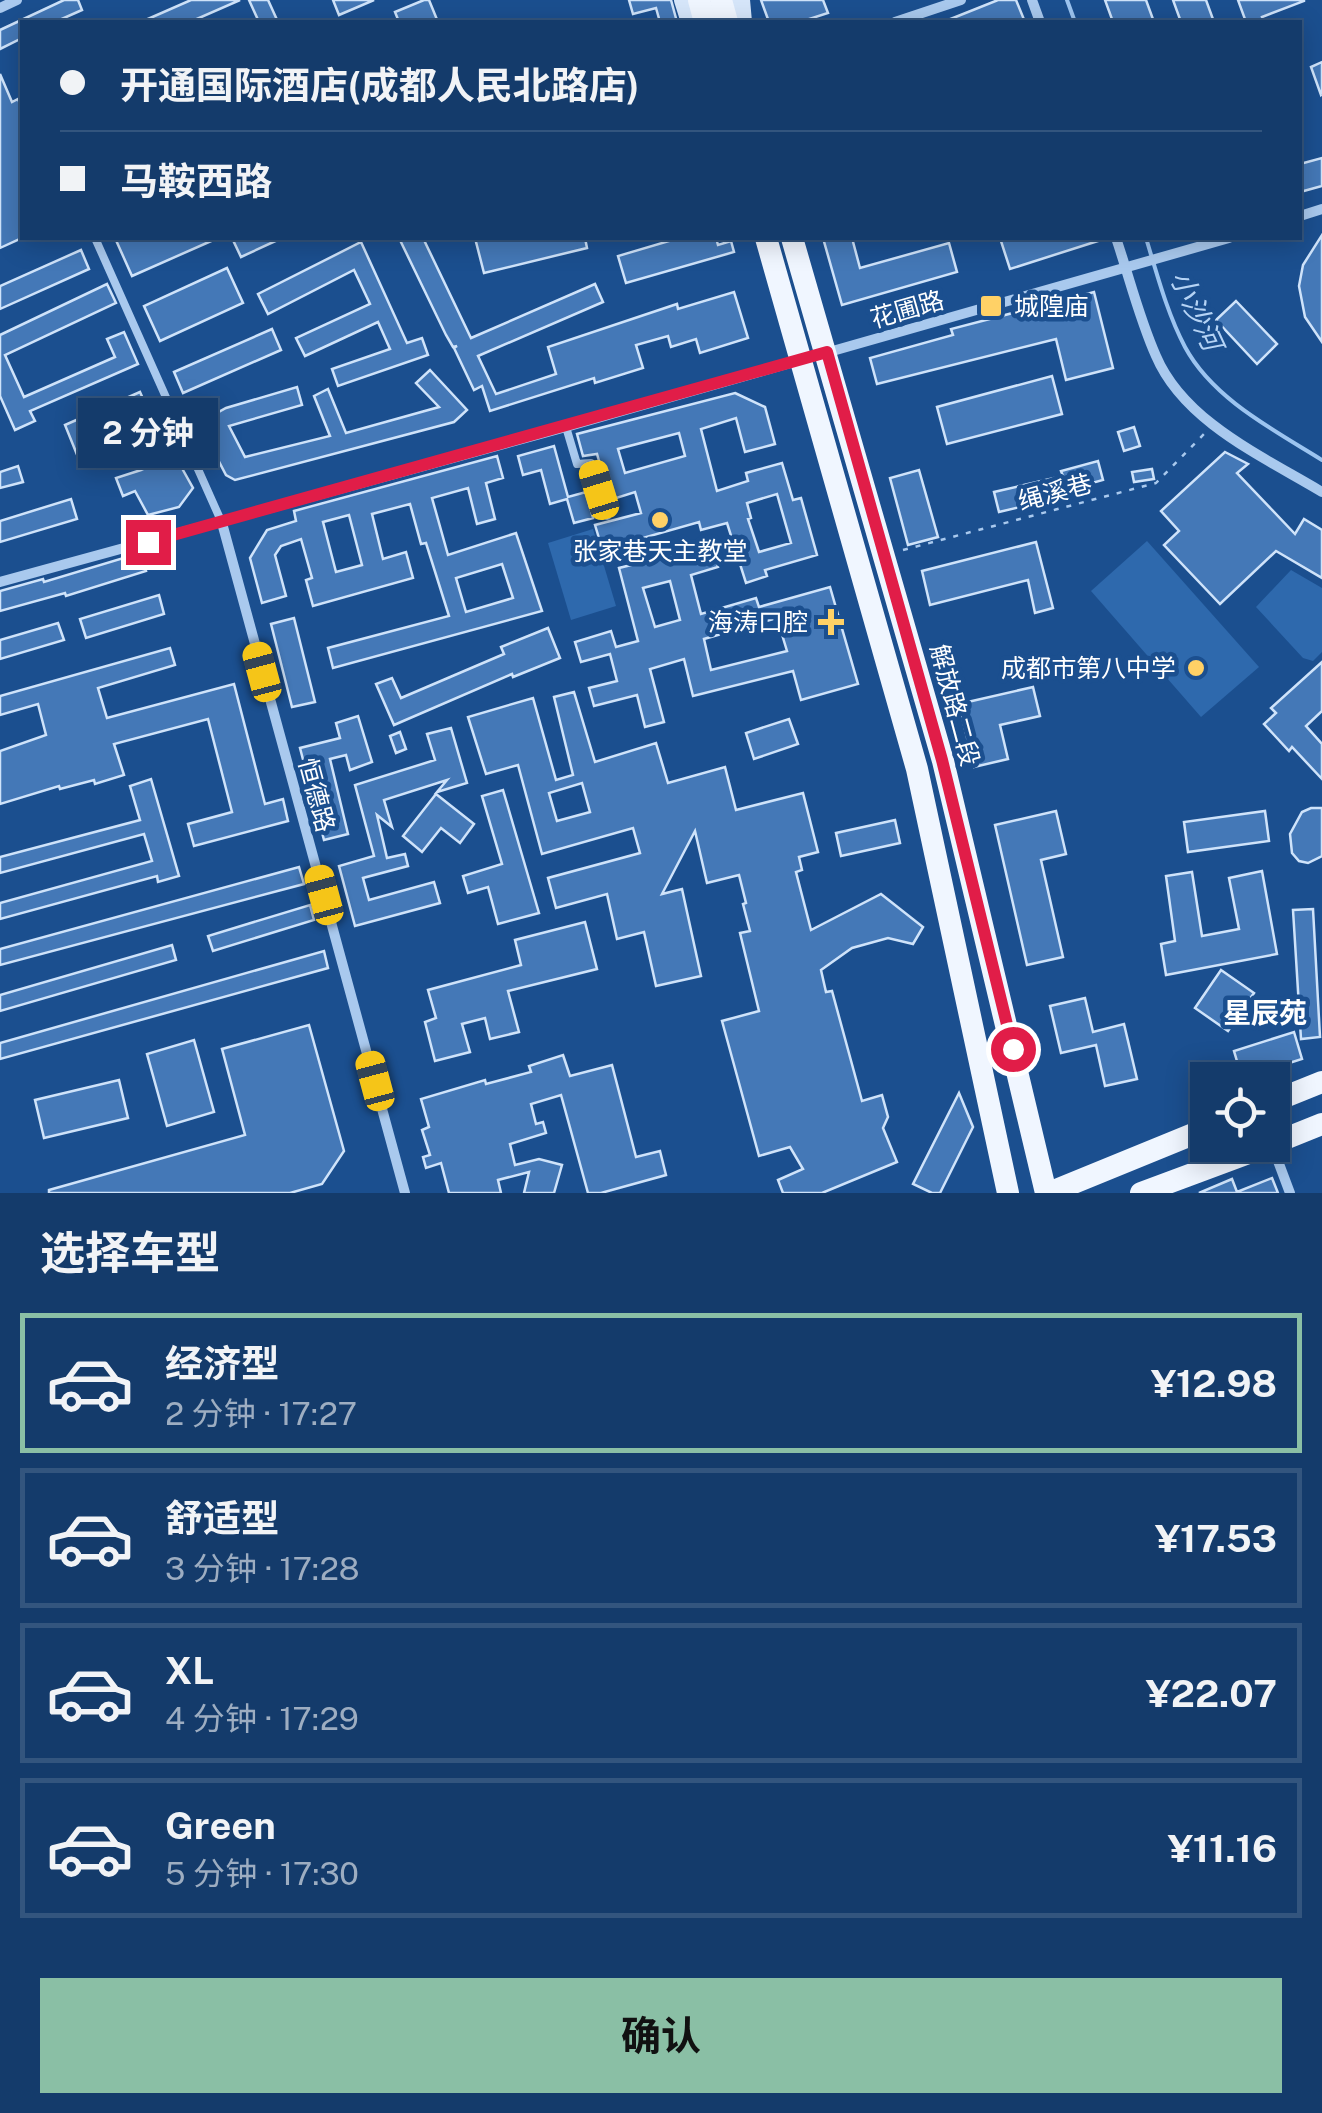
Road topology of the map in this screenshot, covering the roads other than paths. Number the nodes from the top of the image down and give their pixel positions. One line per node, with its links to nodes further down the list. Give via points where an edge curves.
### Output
1 (17, 0): 3 (street)
2 (961, 0): 4 (street)
3 (0, 8)
4 (901, 20)
5 (96, 240): 16 (lane)
6 (767, 240): 12 (main road)
7 (793, 240): 11 (main road, 解放路二段)
8 (1117, 240): 10 (street)
9 (1222, 240): 10 (street, 花圃路)
10 (1131, 266): 11 (street, 花圃路); 14 (street, via 1157,359 1184,396 1213,425)
11 (827, 352): 12 (street, 花圃路); 27 (main road, 解放路二段, via 961,832)
12 (802, 361): 13 (street, 花圃路); 26 (main road, via 918,768)
13 (566, 427): 15 (lane, via 577,464 591,463); 16 (street, 花圃路)
14 (1322, 492)
15 (607, 516)
16 (222, 523): 17 (street, 花圃路); 25 (street, 恒德路)
17 (0, 582)
18 (1322, 1082): 19 (main road)
19 (1290, 1095)
20 (1322, 1124): 22 (main road)
21 (1190, 1135): 27 (main road)
22 (1290, 1137)
23 (1226, 1162): 28 (main road)
24 (1278, 1162): 29 (street)
25 (405, 1193)
26 (1008, 1193)
27 (1048, 1193)
28 (1141, 1193)
29 (1290, 1193)

